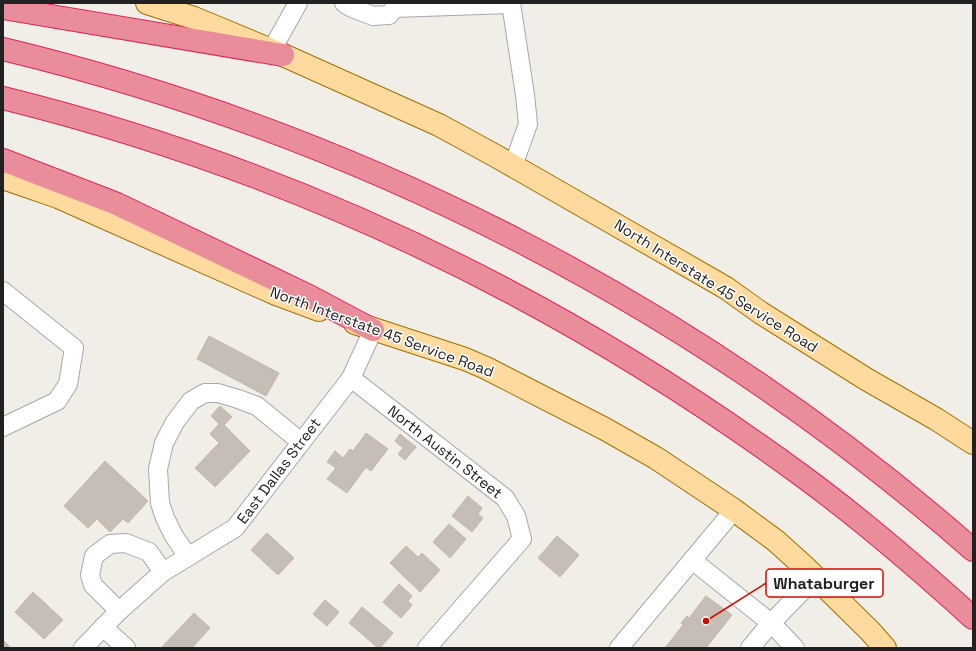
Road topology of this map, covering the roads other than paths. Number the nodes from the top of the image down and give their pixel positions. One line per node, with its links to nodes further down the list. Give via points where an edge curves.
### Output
1 (298, 3): 9 (street)
2 (344, 3): 5 (street, via 373,16 389,15)
3 (511, 4): 5 (street); 12 (street, via 528,124)
4 (159, 5): 7 (street); 9 (main road, North Interstate 45 Service Road)
5 (396, 5)
6 (3, 8): 7 (highway)
7 (162, 35): 9 (highway)
8 (3, 49): 21 (highway, via 211,109 341,158 519,241 634,305 766,389 871,466)
9 (275, 53): 12 (main road, North Interstate 45 Service Road, via 439,125)
10 (3, 98): 27 (highway, via 140,136 250,175 395,235 520,296 642,367 803,476 878,535)
11 (3, 160): 15 (highway, via 117,204 274,279)
12 (513, 166): 19 (main road, North Interstate 45 Service Road, via 726,288 866,379)
13 (3, 178): 15 (main road, North Interstate 45 Service Road, via 58,197 276,294)
14 (3, 291): 17 (street, via 74,348 68,384 57,401)
15 (373, 330): 16 (street, East Dallas Street); 20 (main road, North Interstate 45 Service Road, via 486,368 656,458)
16 (351, 378): 18 (street, East Dallas Street); 32 (street, North Austin Street, via 505,498 516,516 522,538)
17 (3, 427)
18 (301, 442): 22 (street, East Dallas Street, via 235,528); 22 (street, via 257,406 218,392 205,393 191,401 175,422 164,443 158,469 160,503 164,518)
19 (973, 443)
20 (734, 510): 23 (street); 25 (main road, North Interstate 45 Service Road)
21 (973, 550)
22 (188, 557): 24 (street, East Dallas Street)
23 (692, 560): 28 (street); 33 (street)
24 (163, 572): 26 (street, East Dallas Street); 26 (street, via 148,552 126,543 110,544 94,556 90,575 93,585)
25 (816, 577): 28 (street); 36 (main road, North Interstate 45 Service Road)
26 (119, 611): 29 (street, East Dallas Street)
27 (973, 618)
28 (771, 623): 34 (street); 35 (street)
29 (102, 627): 30 (street, East Dallas Street); 31 (street)
30 (83, 648)
31 (126, 648)
32 (427, 648)
33 (619, 648)
34 (750, 648)
35 (795, 648)
36 (885, 648)

